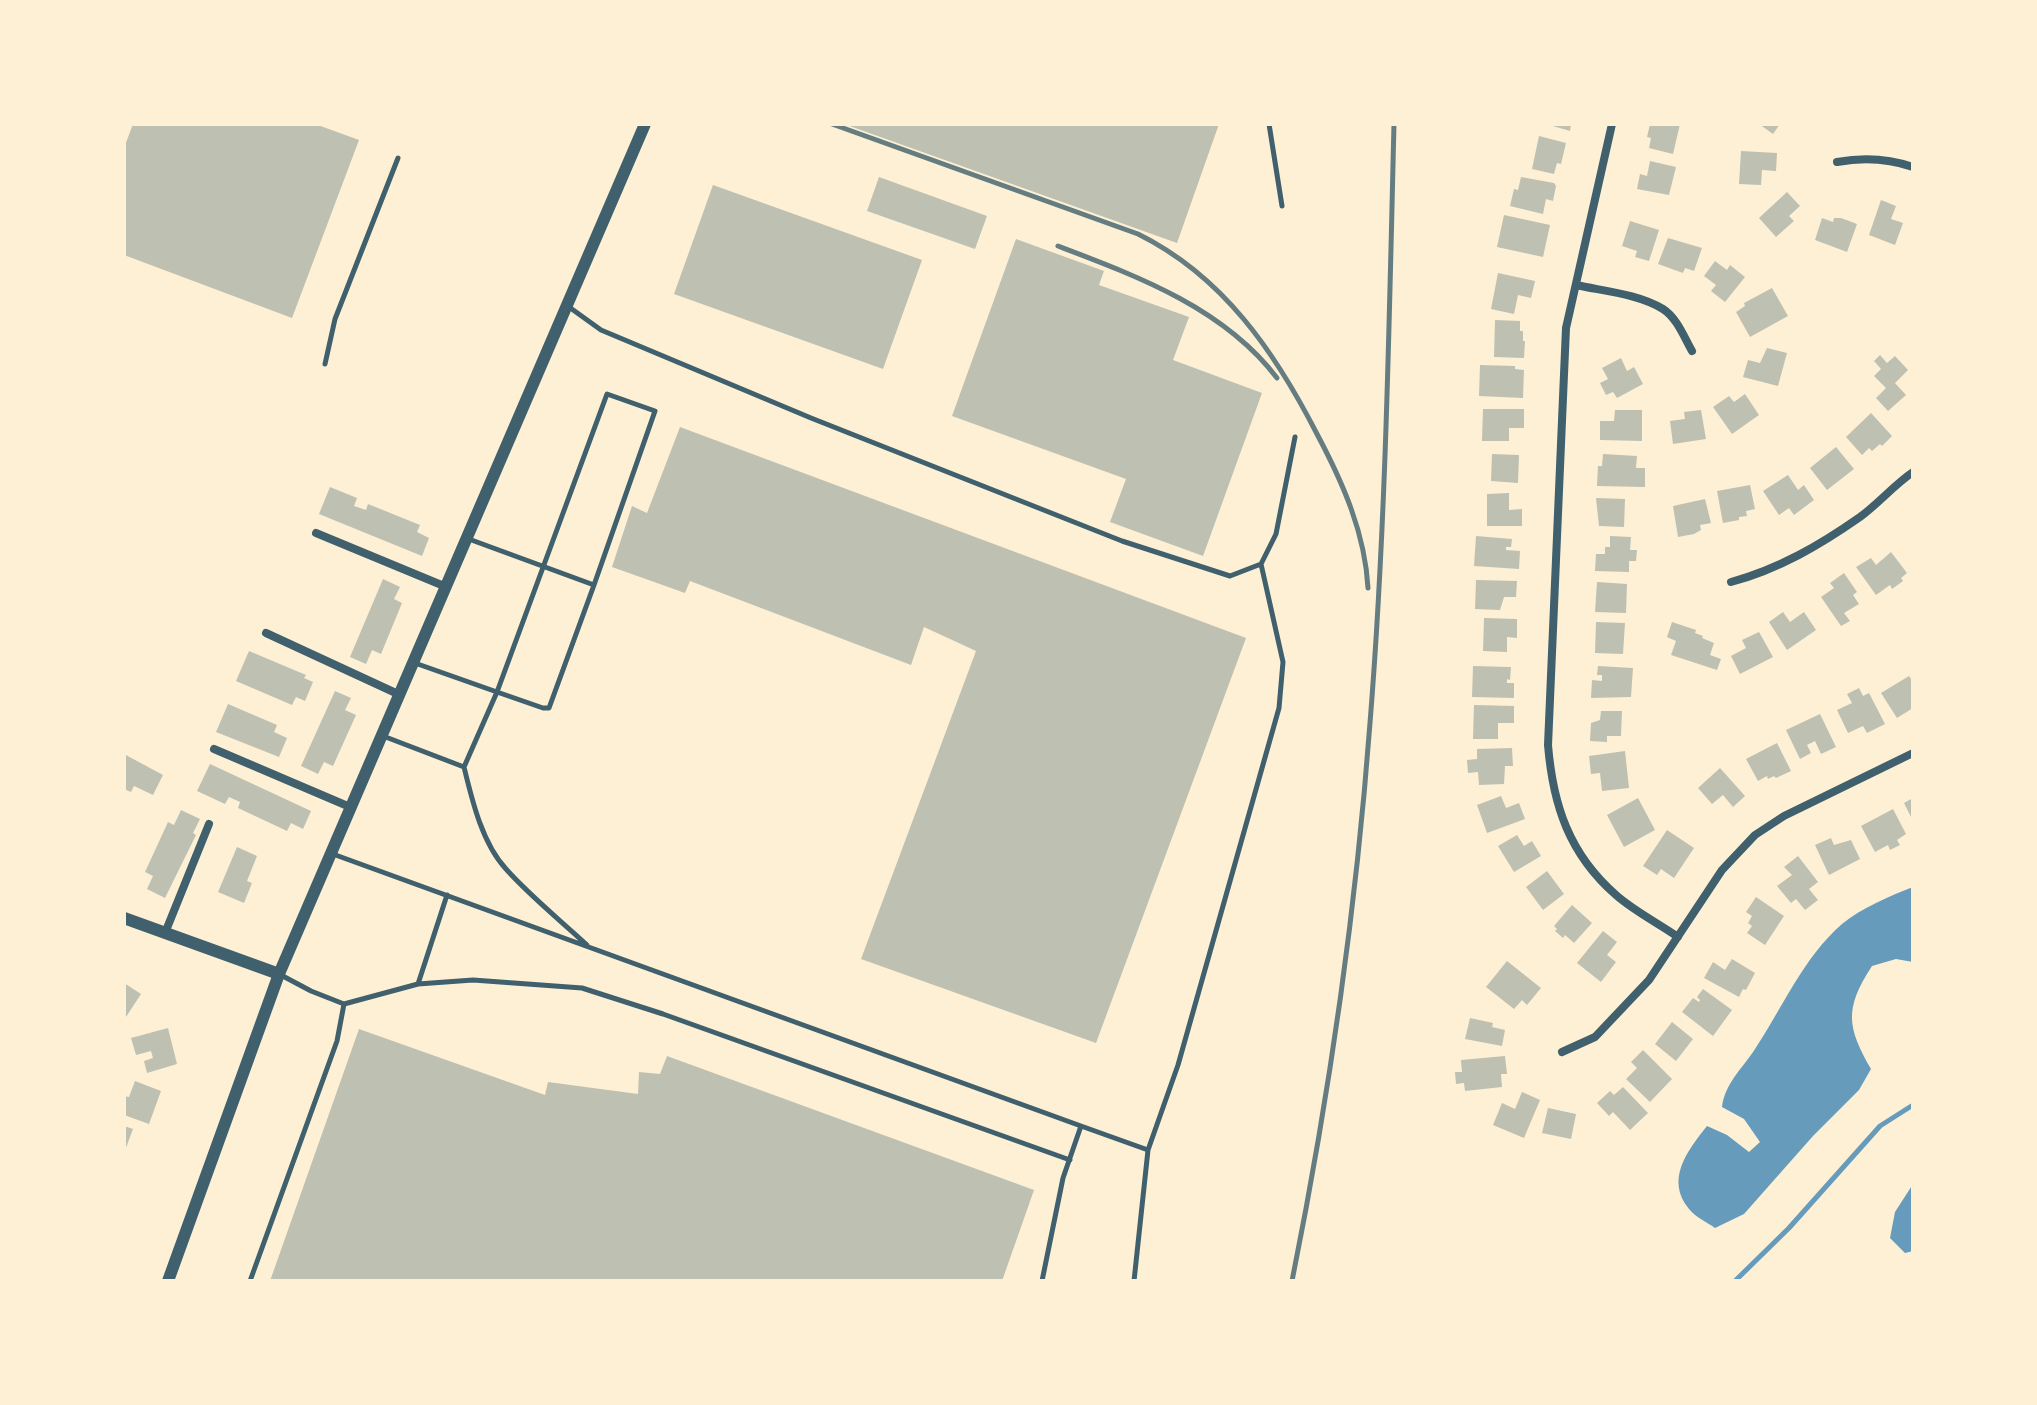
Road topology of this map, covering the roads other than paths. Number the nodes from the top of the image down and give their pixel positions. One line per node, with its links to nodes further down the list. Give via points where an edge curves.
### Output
1 (645, 124): 9 (street)
2 (1269, 124): 7 (lane)
3 (1612, 124): 8 (street)
4 (398, 158): 11 (lane, via 335,319)
5 (1837, 162): 6 (street, via 1877,158)
6 (1913, 167)
7 (1282, 206)
8 (1576, 285): 10 (street, via 1663,310); 35 (street, via 1565,344 1548,745 1552,783 1566,829 1588,865 1616,895)
9 (565, 305): 15 (street); 16 (lane, via 615,336 1122,541 1230,576)
10 (1692, 351)
11 (325, 364)
12 (1295, 437): 16 (lane, via 1276,534)
13 (1913, 472): 18 (street, via 1861,516 1791,561)
14 (316, 533): 20 (street)
15 (465, 537): 17 (lane); 20 (street)
16 (1261, 564): 42 (lane, via 1283,662 1279,708 1178,1065)
17 (545, 565): 19 (lane); 19 (lane, via 607,394 655,411); 23 (lane)
18 (1731, 582)
19 (594, 585): 23 (lane, via 551,705 546,709)
20 (444, 586): 22 (street)
21 (266, 633): 24 (street)
22 (412, 661): 23 (lane); 24 (street)
23 (497, 692): 28 (lane)
24 (398, 694): 25 (street)
25 (381, 735): 28 (lane); 29 (street)
26 (214, 749): 29 (street)
27 (1913, 753): 35 (street, via 1755,835 1722,870)
28 (464, 767): 36 (lane, via 489,843 504,868)
29 (350, 807): 31 (street)
30 (209, 824): 34 (street)
31 (330, 853): 32 (lane); 37 (street)
32 (447, 895): 36 (lane); 38 (lane)
33 (124, 918): 34 (street)
34 (165, 933): 37 (street)
35 (1678, 937): 40 (street, via 1649,980 1595,1037)
36 (589, 947): 41 (lane)
37 (279, 974): 39 (lane); 44 (street)
38 (418, 984): 39 (lane); 43 (lane, via 473,980 582,988)
39 (344, 1004): 45 (lane, via 337,1041)
40 (1562, 1052)
41 (1081, 1126): 42 (lane); 43 (lane)
42 (1148, 1150): 47 (lane)
43 (1070, 1160): 46 (lane)
44 (168, 1281)
45 (250, 1281)
46 (1042, 1281)
47 (1134, 1281)

